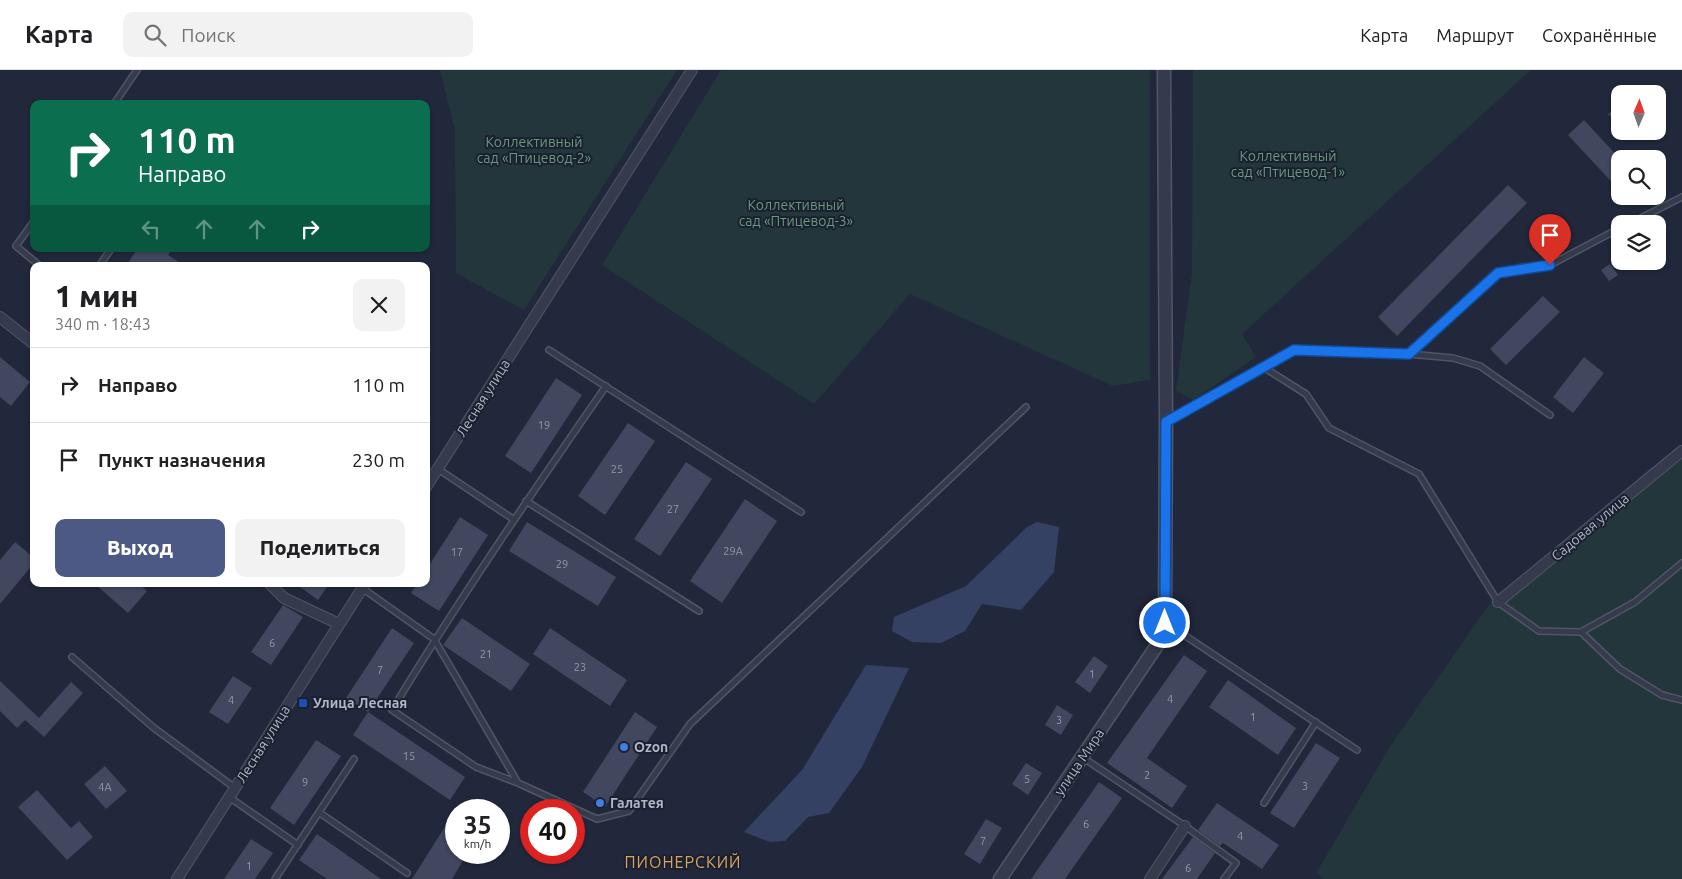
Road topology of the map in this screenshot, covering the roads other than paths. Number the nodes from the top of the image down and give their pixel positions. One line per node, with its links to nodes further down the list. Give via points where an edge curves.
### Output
1 (137, 70): 4 (lane)
2 (692, 70): 20 (street, Лесная улица)
3 (1164, 70): 18 (street, улица Мира)
4 (117, 100)
5 (1682, 196): 6 (lane)
6 (1646, 215)
7 (30, 227): 9 (lane, via 16,246)
8 (1611, 233): 13 (lane, via 1550,265 1498,273)
9 (35, 262)
10 (0, 317): 11 (street)
11 (30, 341)
12 (549, 350): 15 (lane)
13 (1409, 354): 14 (lane, via 1294,350); 17 (lane, via 1453,358 1480,366)
14 (1263, 367): 18 (lane); 29 (lane, via 1306,394 1329,428 1419,474)
15 (606, 386): 22 (lane); 23 (lane)
16 (1026, 407): 41 (lane, via 690,724 630,811 597,819)
17 (1550, 415)
18 (1166, 422): 31 (street, улица Мира)
19 (1682, 451): 29 (street, Садовая улица)
20 (438, 469): 21 (street, Лесная улица); 24 (lane)
21 (430, 481)
22 (526, 501): 24 (lane); 30 (lane)
23 (801, 512)
24 (513, 519): 34 (lane)
25 (1682, 563): 33 (lane, via 1634,602)
26 (273, 587): 32 (street, via 284,598)
27 (362, 587): 32 (street, Лесная улица)
28 (364, 587): 34 (lane)
29 (1498, 602): 33 (lane, via 1539,631)
30 (699, 611)
31 (1165, 623): 37 (lane); 39 (street, улица Мира, via 1158,644)
32 (339, 624): 42 (street, Лесная улица)
33 (1581, 632): 36 (lane, via 1620,669 1662,695)
34 (434, 639): 41 (lane); 41 (lane, via 392,710 476,767)
35 (72, 657): 42 (lane)
36 (1682, 700)
37 (1316, 722): 38 (lane); 43 (lane)
38 (1358, 750)
39 (1082, 757): 45 (lane); 50 (street, улица Мира)
40 (354, 760): 44 (lane)
41 (518, 783)
42 (232, 793): 46 (lane); 48 (street, Лесная улица)
43 (1264, 802)
44 (320, 813): 46 (lane); 47 (lane)
45 (1185, 826): 51 (street); 52 (lane, via 1236,863)
46 (298, 845): 49 (lane)
47 (407, 872)
48 (177, 879)
49 (274, 879)
50 (1000, 879)
51 (1150, 879)
52 (1224, 879)

